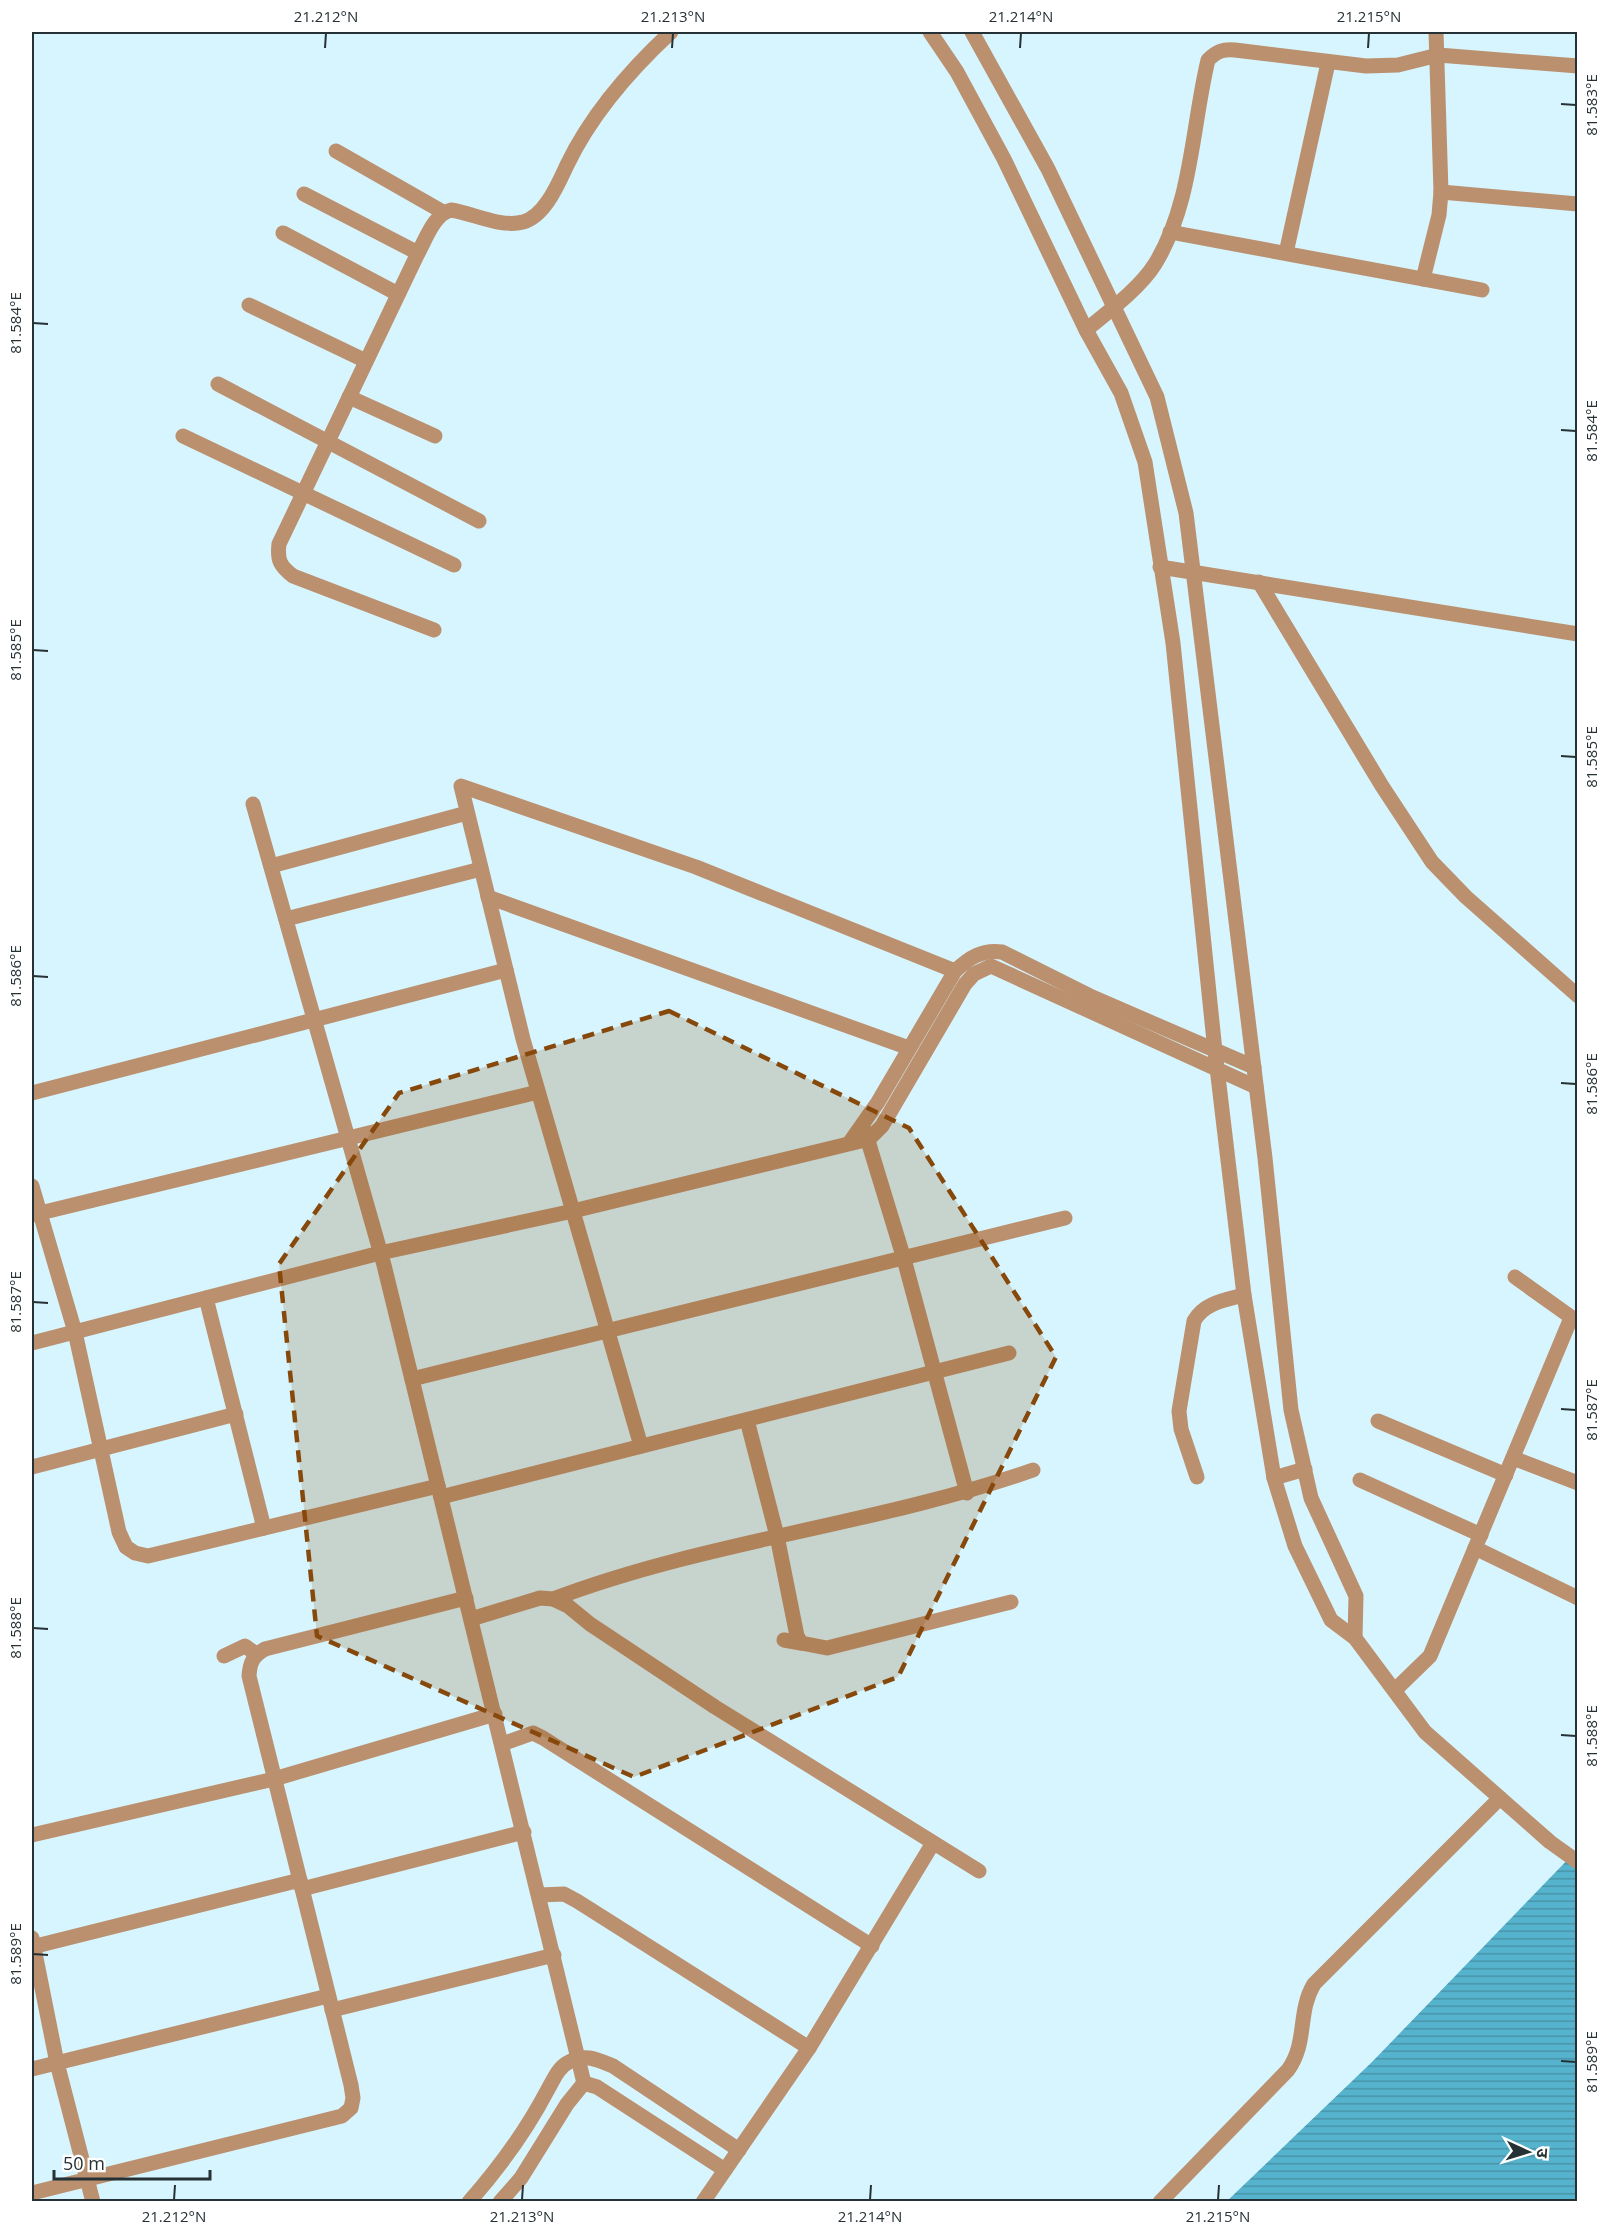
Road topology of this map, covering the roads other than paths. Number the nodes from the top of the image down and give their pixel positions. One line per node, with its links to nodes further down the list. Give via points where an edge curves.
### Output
1 (671, 32): 12 (street, via 633,70 597,116 557,186 534,215 524,222 506,223 461,211)
2 (930, 32): 22 (street, via 957,72 1004,159)
3 (972, 32): 21 (street, via 1048,169)
4 (1436, 32): 5 (street)
5 (1438, 55): 6 (street, via 1398,65); 7 (street); 9 (street)
6 (1328, 63): 13 (street, via 1223,49 1208,60 1182,193); 16 (street)
7 (1578, 66)
8 (336, 152): 12 (street)
9 (1441, 192): 11 (street); 17 (street)
10 (304, 194): 15 (street)
11 (1578, 204)
12 (443, 212): 15 (street)
13 (1170, 232): 16 (street); 21 (street, via 1155,265)
14 (283, 233): 19 (street)
15 (418, 253): 19 (street)
16 (1286, 254): 17 (street)
17 (1423, 279): 18 (street)
18 (1482, 290)
19 (398, 294): 23 (street)
20 (249, 305): 23 (street)
21 (1115, 307): 22 (street); 33 (street, via 1157,397 1186,513)
22 (1086, 330): 32 (street, via 1121,393 1145,462)
23 (366, 361): 25 (street)
24 (218, 384): 28 (street)
25 (349, 397): 27 (street); 28 (street)
26 (183, 436): 29 (street)
27 (435, 436)
28 (327, 443): 29 (street); 30 (street)
29 (304, 496): 31 (street); 35 (street, via 279,544 281,566 293,576)
30 (479, 521)
31 (454, 565)
32 (1160, 567): 33 (street); 48 (street, via 1173,643)
33 (1193, 571): 34 (street); 49 (street)
34 (1259, 582): 36 (street); 45 (street, via 1432,862)
35 (434, 630)
36 (1578, 634)
37 (253, 804): 39 (street)
38 (467, 813): 39 (street); 40 (street); 44 (street, via 461,786 696,867)
39 (271, 866): 42 (street)
40 (481, 869): 41 (street); 42 (street)
41 (488, 897): 43 (street); 47 (street)
42 (286, 919): 46 (street)
43 (506, 970): 46 (street); 52 (street)
44 (955, 971): 47 (street); 48 (street, via 978,954 1002,952)
45 (1578, 996)
46 (315, 1022): 53 (street); 55 (street)
47 (909, 1048): 54 (street)
48 (1215, 1051): 49 (street); 50 (street)
49 (1254, 1067): 51 (street)
50 (1219, 1071): 51 (street); 54 (street, via 991,966 974,974 965,984 882,1126); 63 (street)
51 (1256, 1087): 79 (street, via 1291,1410)
52 (538, 1092): 55 (street); 57 (street)
53 (32, 1093)
54 (865, 1132): 57 (street, via 850,1142); 61 (street)
55 (348, 1139): 58 (street); 60 (street)
56 (32, 1186): 58 (street)
57 (573, 1210): 60 (street); 66 (street)
58 (35, 1214): 67 (street)
59 (1065, 1218): 61 (street)
60 (380, 1253): 64 (street); 71 (street)
61 (904, 1259): 66 (street); 70 (street)
62 (1515, 1277): 65 (street)
63 (1244, 1295): 82 (street, via 1200,1311 1194,1321 1179,1411); 83 (street)
64 (206, 1298): 67 (street); 72 (street)
65 (1574, 1320): 77 (street)
66 (608, 1331): 71 (street); 75 (street)
67 (75, 1332): 68 (street); 76 (street)
68 (32, 1342)
69 (1009, 1353): 70 (street)
70 (934, 1373): 73 (street); 87 (street)
71 (412, 1379): 86 (street)
72 (236, 1414): 76 (street); 88 (street)
73 (747, 1420): 75 (street); 89 (street)
74 (1378, 1421): 81 (street)
75 (641, 1446): 86 (street)
76 (100, 1449): 78 (street); 88 (street, via 119,1532 126,1547 135,1553 148,1556)
77 (1513, 1458): 81 (street); 85 (street)
78 (32, 1467)
79 (1305, 1468): 83 (street); 96 (street, via 1311,1498 1356,1596)
80 (1033, 1470): 87 (street)
81 (1506, 1475): 90 (street)
82 (1197, 1477)
83 (1274, 1478): 96 (street, via 1295,1546 1331,1620)
84 (1360, 1480): 90 (street)
85 (1578, 1483)
86 (440, 1491): 88 (street); 91 (street)
87 (967, 1493): 89 (street)
88 (264, 1528)
89 (777, 1536): 93 (street, via 648,1567); 98 (street)
90 (1478, 1541): 92 (street); 101 (street, via 1430,1656)
91 (466, 1598): 95 (street); 99 (street)
92 (1578, 1598)
93 (554, 1599): 95 (street, via 525,1601); 108 (street, via 715,1707)
94 (1011, 1602): 98 (street, via 827,1648)
95 (471, 1619): 102 (street)
96 (1355, 1638): 101 (street)
97 (784, 1640): 98 (street)
98 (801, 1643)
99 (256, 1654): 100 (street, via 246,1646); 104 (street, via 249,1676)
100 (224, 1656)
101 (1395, 1690): 105 (street, via 1425,1732)
102 (495, 1714): 103 (street); 104 (street)
103 (502, 1744): 106 (street); 114 (street, via 533,1733 543,1738)
104 (274, 1779): 107 (street); 111 (street)
105 (1500, 1798): 109 (street); 130 (street, via 1314,1984 1308,1994 1297,2057 1288,2070)
106 (524, 1832): 111 (street); 112 (street)
107 (32, 1835)
108 (933, 1843): 110 (street); 114 (street)
109 (1578, 1862)
110 (979, 1871)
111 (301, 1885): 113 (street); 116 (street)
112 (540, 1895): 115 (street); 117 (street, via 564,1894 577,1901)
113 (32, 1944): 119 (street)
114 (872, 1946): 117 (street)
115 (554, 1955): 116 (street); 118 (street)
116 (330, 2003): 119 (street); 124 (street, via 353,2098 351,2108 342,2116)
117 (809, 2048): 122 (street)
118 (579, 2057): 121 (street); 122 (street, via 591,2057 613,2066); 127 (street, via 566,2063 556,2075 534,2117)
119 (57, 2063): 120 (street); 124 (street)
120 (32, 2069)
121 (584, 2083): 123 (street, via 597,2087); 128 (street, via 521,2178)
122 (739, 2150): 123 (street)
123 (725, 2170): 129 (street)
124 (87, 2180): 125 (street); 126 (street)
125 (32, 2193)
126 (93, 2202)
127 (469, 2202)
128 (500, 2202)
129 (704, 2202)
130 (1160, 2202)

